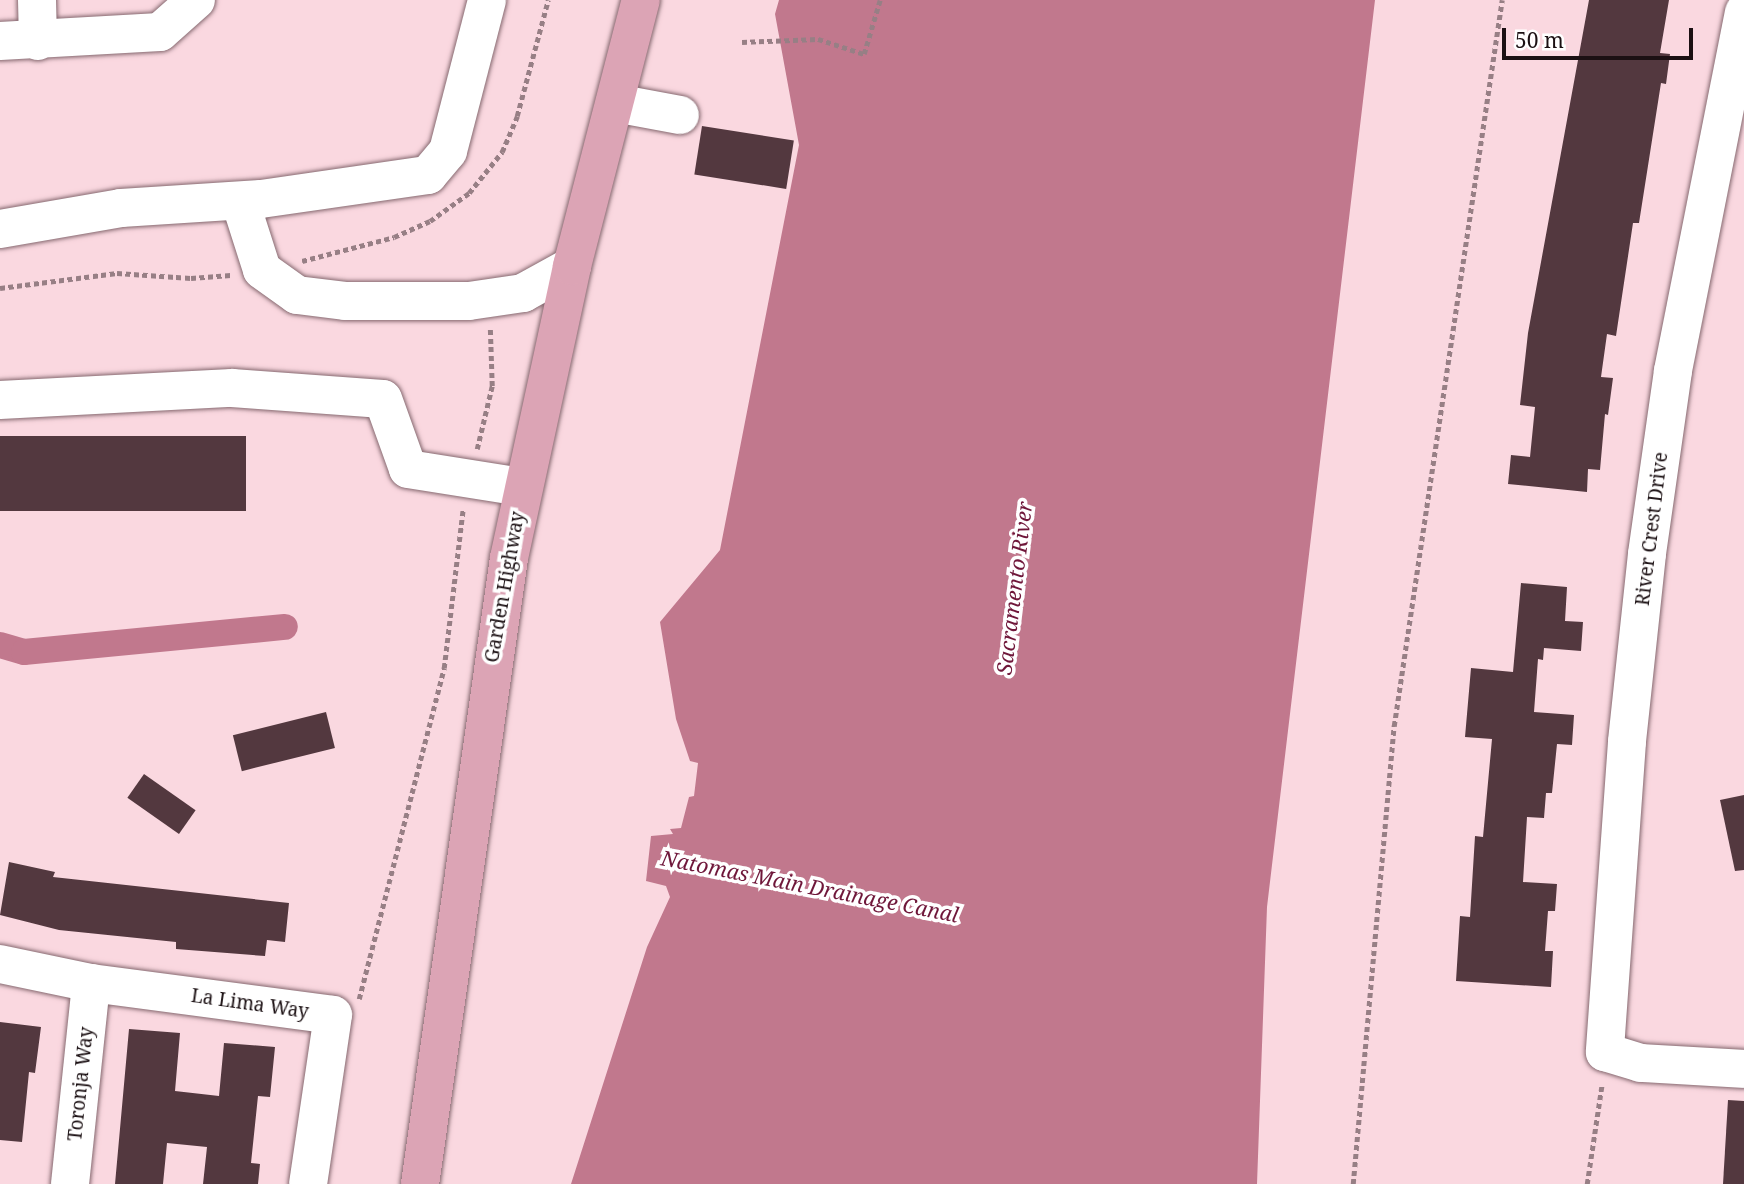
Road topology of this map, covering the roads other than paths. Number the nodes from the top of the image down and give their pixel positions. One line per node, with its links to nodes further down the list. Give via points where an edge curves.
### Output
1 (37, 0): 7 (street)
2 (196, 0): 7 (street, via 160,32)
3 (487, 0): 10 (street, via 448,151 428,175)
4 (642, 0): 8 (main road, Garden Highway)
5 (1744, 12): 17 (street, River Crest Drive, via 1673,371 1647,554 1627,743 1605,1052 1641,1063)
6 (0, 41): 7 (street)
7 (38, 41)
8 (615, 103): 9 (street); 12 (main road, Garden Highway)
9 (680, 115)
10 (240, 201): 11 (street, via 121,208); 12 (street, via 262,270 297,295 345,302 469,301 523,293)
11 (0, 229)
12 (572, 266): 14 (main road, Garden Highway)
13 (0, 400): 14 (street, via 232,388 383,399 408,469)
14 (522, 487): 20 (main road, Garden Highway, via 493,648)
15 (0, 964): 16 (street, La Lima Way)
16 (91, 983): 18 (street, Toronja Way); 19 (street, La Lima Way, via 332,1015)
17 (1744, 1069)
18 (70, 1184)
19 (308, 1184)
20 (421, 1184)

